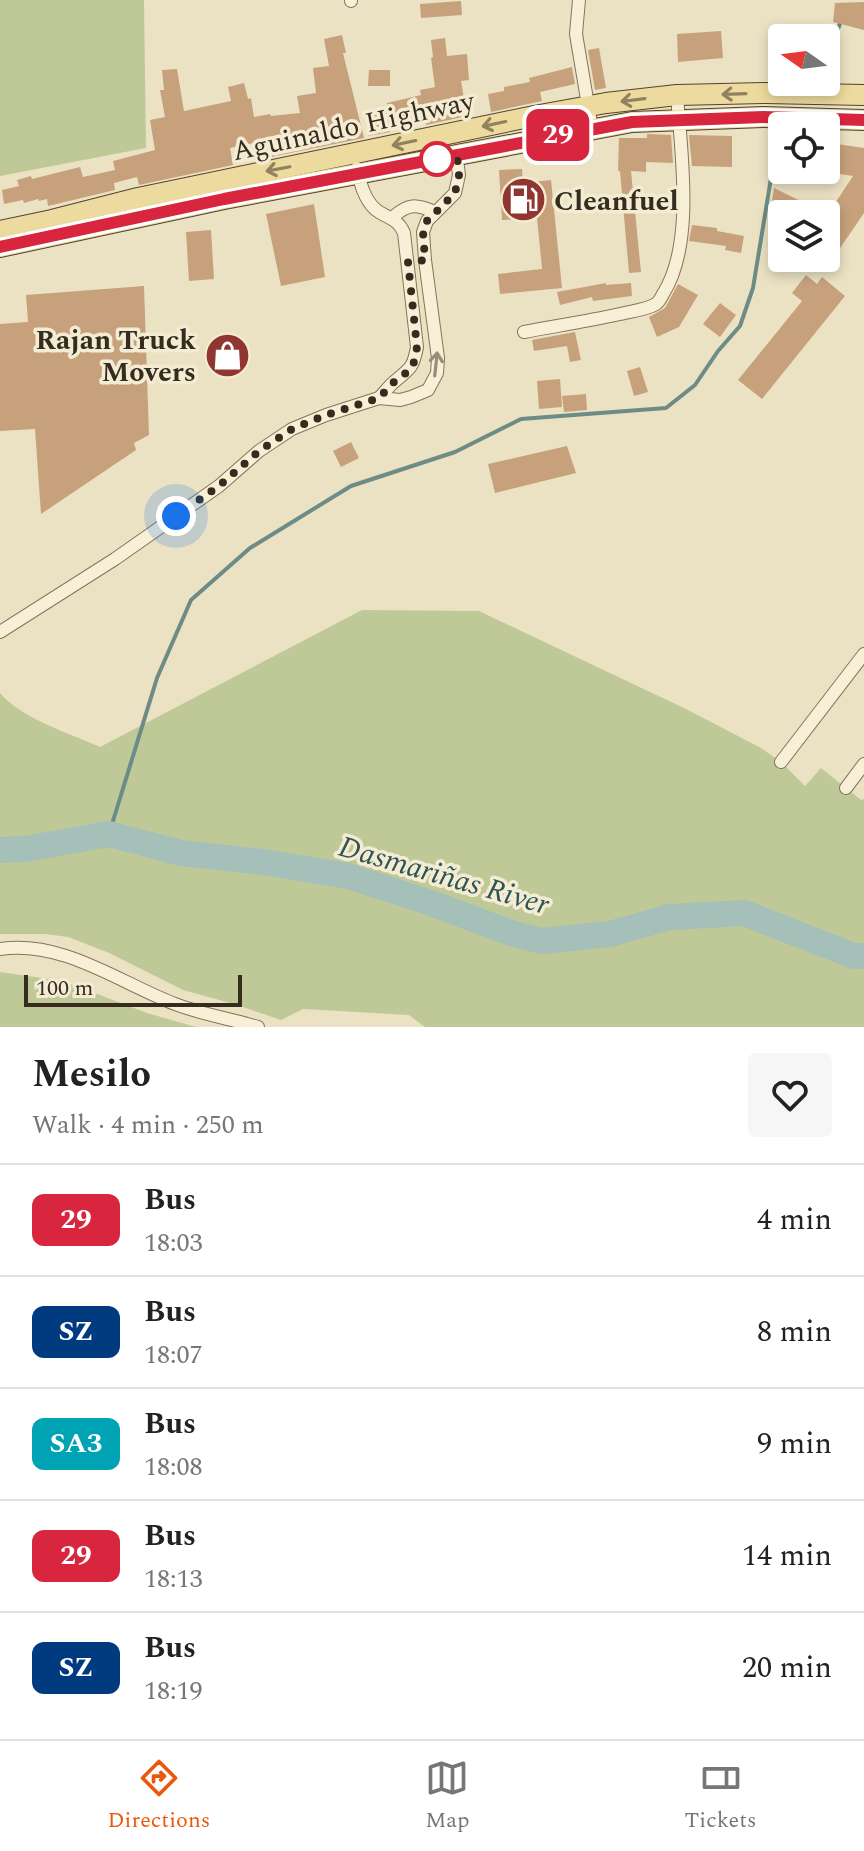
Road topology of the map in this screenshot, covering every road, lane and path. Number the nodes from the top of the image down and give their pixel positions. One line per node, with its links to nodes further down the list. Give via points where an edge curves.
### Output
1 (579, 0): 4 (street, via 576,34)
2 (677, 95): 3 (main road, Aguinaldo Highway, one-way to 2); 4 (main road, Aguinaldo Highway, one-way to 4); 5 (street)
3 (864, 95)
4 (589, 106): 7 (street); 8 (main road, Aguinaldo Highway, one-way to 8)
5 (679, 119): 6 (main road, Aguinaldo Highway); 7 (main road, Aguinaldo Highway); 17 (street, via 679,247 658,303)
6 (864, 120)
7 (592, 129): 9 (main road, Aguinaldo Highway)
8 (454, 133): 9 (street); 10 (main road, Aguinaldo Highway, one-way to 10)
9 (457, 155): 10 (main road, Aguinaldo Highway); 11 (street, via 455,193)
10 (356, 163): 12 (street, via 364,195 373,208); 13 (main road, Aguinaldo Highway, one-way to 13, via 138,198); 14 (main road, Aguinaldo Highway, via 224,199)
11 (435, 212): 12 (street, via 410,206); 15 (street, via 423,232)
12 (392, 218): 16 (street, via 404,233)
13 (0, 231)
14 (0, 247)
15 (425, 260): 16 (street); 18 (street, one-way to 15, via 400,400 428,390 437,373)
16 (408, 262): 18 (street, via 414,362)
17 (524, 332)
18 (379, 398): 19 (street, via 292,429 115,559)
19 (0, 632)
20 (864, 654): 21 (street)
21 (781, 762)
22 (864, 764): 23 (street)
23 (846, 788)
24 (0, 949): 25 (street, via 59,954 176,1004)
25 (258, 1027)

